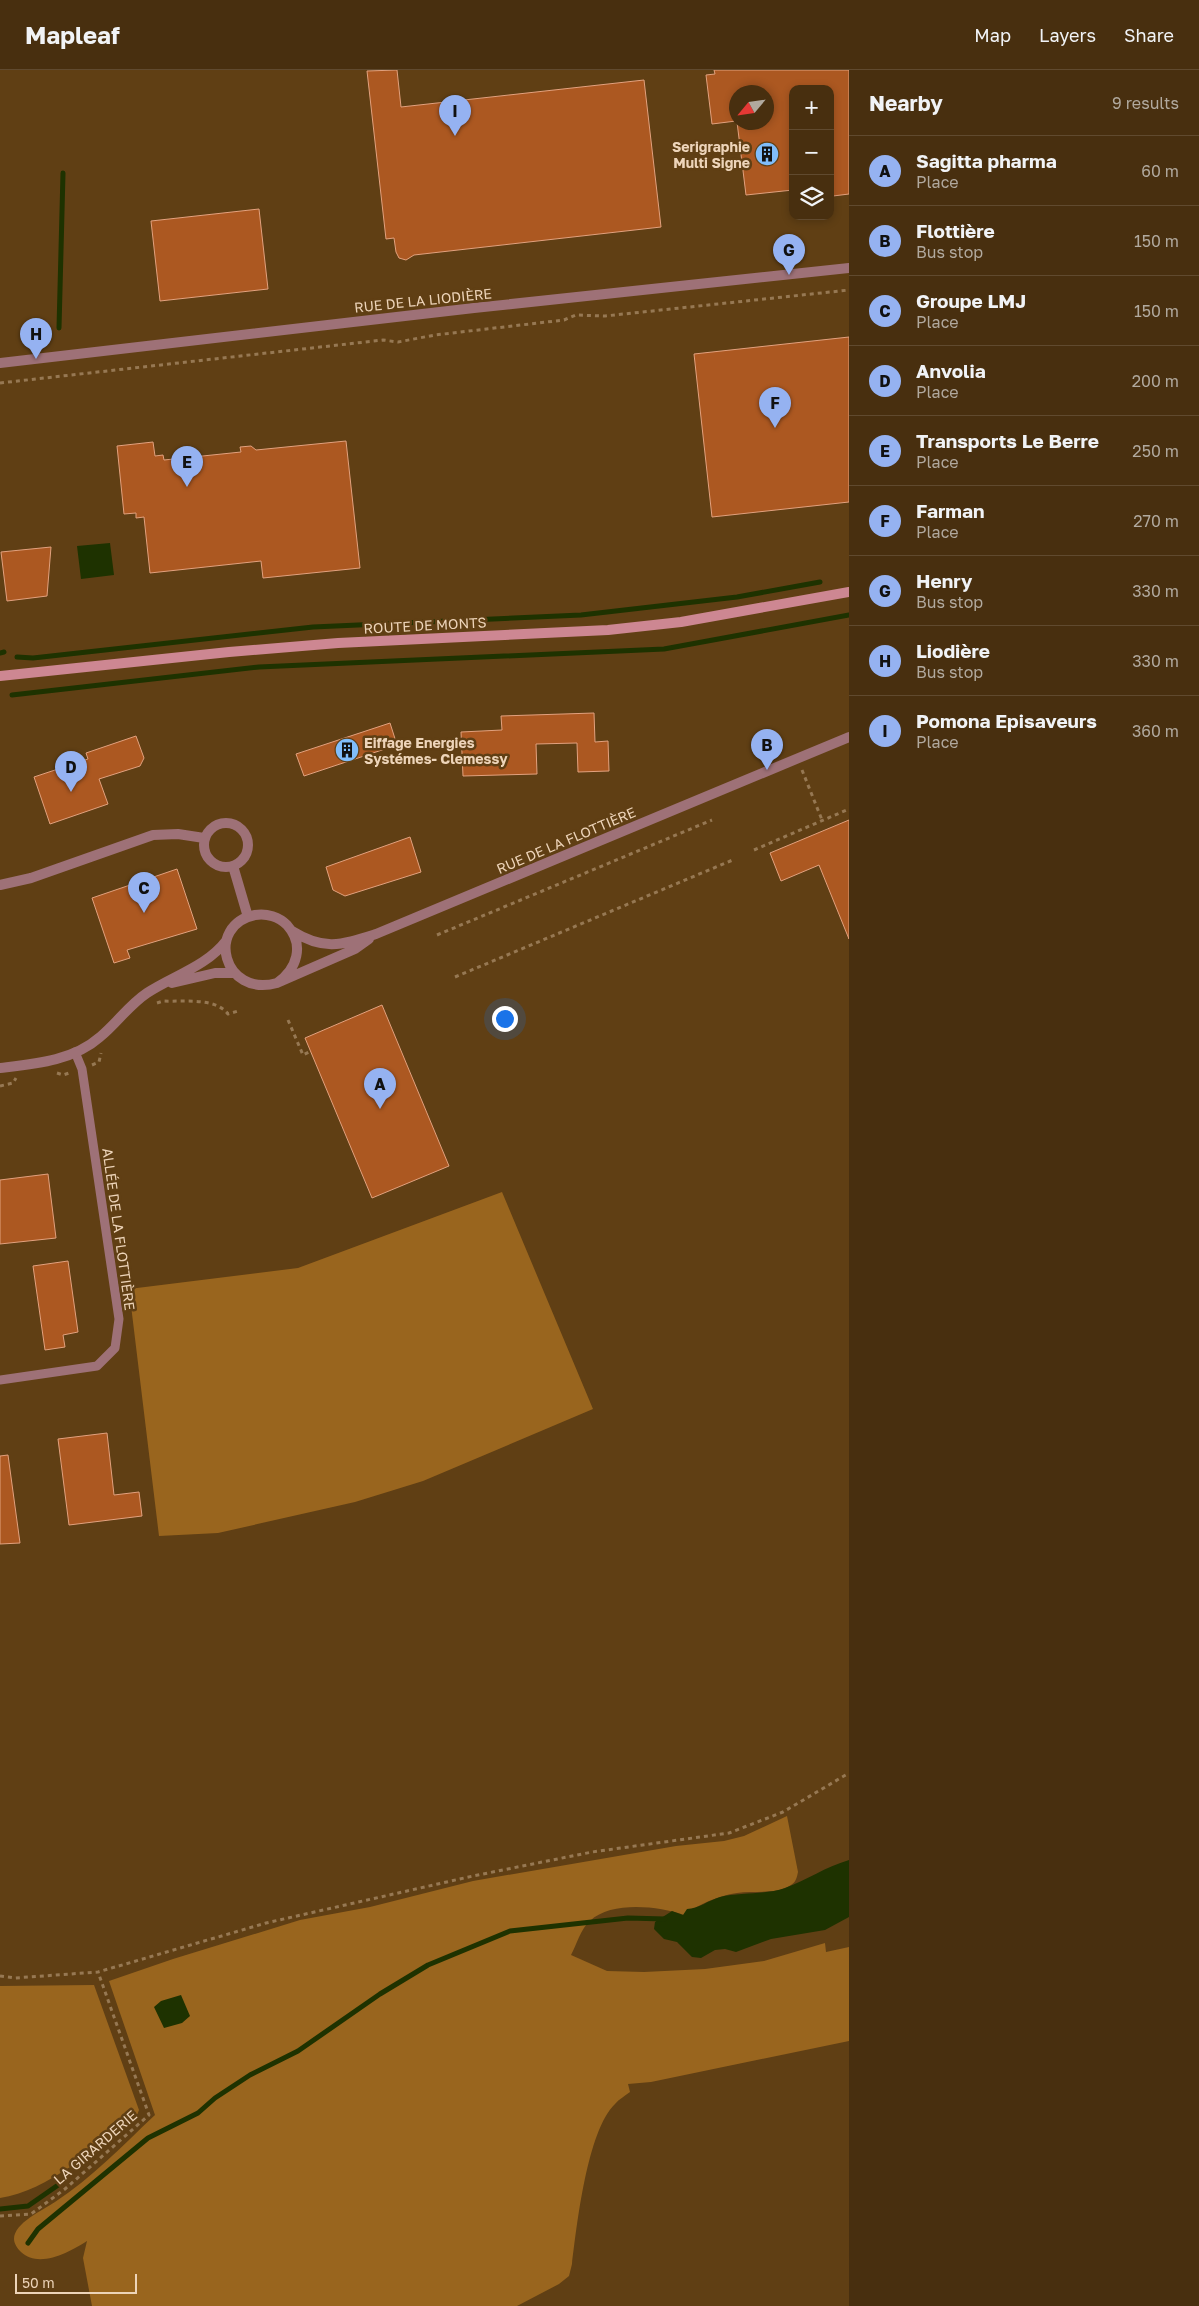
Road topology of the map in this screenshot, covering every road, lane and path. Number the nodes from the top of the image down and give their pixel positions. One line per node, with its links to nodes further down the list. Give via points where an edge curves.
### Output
1 (849, 268): 3 (street, RUE DE LA LIODIÈRE)
2 (849, 290): 4 (path, via 605,316 576,315 564,320 398,342 383,340)
3 (0, 363)
4 (0, 383)
5 (849, 592): 6 (main road, ROUTE DE MONTS, via 681,622 608,630 338,643)
6 (0, 676)
7 (849, 737): 8 (street, RUE DE LA FLOTTIÈRE)
8 (797, 758): 11 (path); 19 (street, RUE DE LA FLOTTIÈRE)
9 (849, 809): 11 (path)
10 (712, 820): 20 (path)
11 (822, 820): 13 (path)
12 (204, 838): 15 (street, via 204,852 213,863); 15 (street, via 220,823 235,824 241,829 247,838 248,850 245,857); 16 (street, via 153,835 31,878)
13 (754, 850)
14 (735, 859): 23 (path)
15 (233, 866): 17 (street)
16 (0, 885)
17 (248, 917): 18 (street, via 272,916); 21 (street, via 238,922)
18 (292, 931): 19 (street, RUE DE LA FLOTTIÈRE, via 309,941 328,945); 24 (street, via 297,942 294,966)
19 (376, 934): 24 (street, via 355,949)
20 (437, 935)
21 (227, 940): 22 (street, via 227,962); 25 (street, via 210,958)
22 (233, 973): 24 (street, via 253,985); 25 (street, via 215,973 176,982)
23 (455, 977)
24 (277, 983)
25 (145, 994): 28 (street, via 99,1038)
26 (288, 1020): 27 (path, via 303,1055)
27 (311, 1051)
28 (76, 1052): 29 (street, via 44,1062); 30 (lane, ALLÉE DE LA FLOTTIÈRE, via 82,1069 119,1319 115,1348 97,1366)
29 (0, 1068)
30 (0, 1380)
31 (849, 1773): 32 (path, via 783,1812 729,1833 592,1852 474,1876 266,1922)
32 (98, 1972): 33 (path, via 15,1978); 34 (path, LA GIRARDERIE, via 149,2115 31,2214)
33 (0, 1976)
34 (0, 2216)

